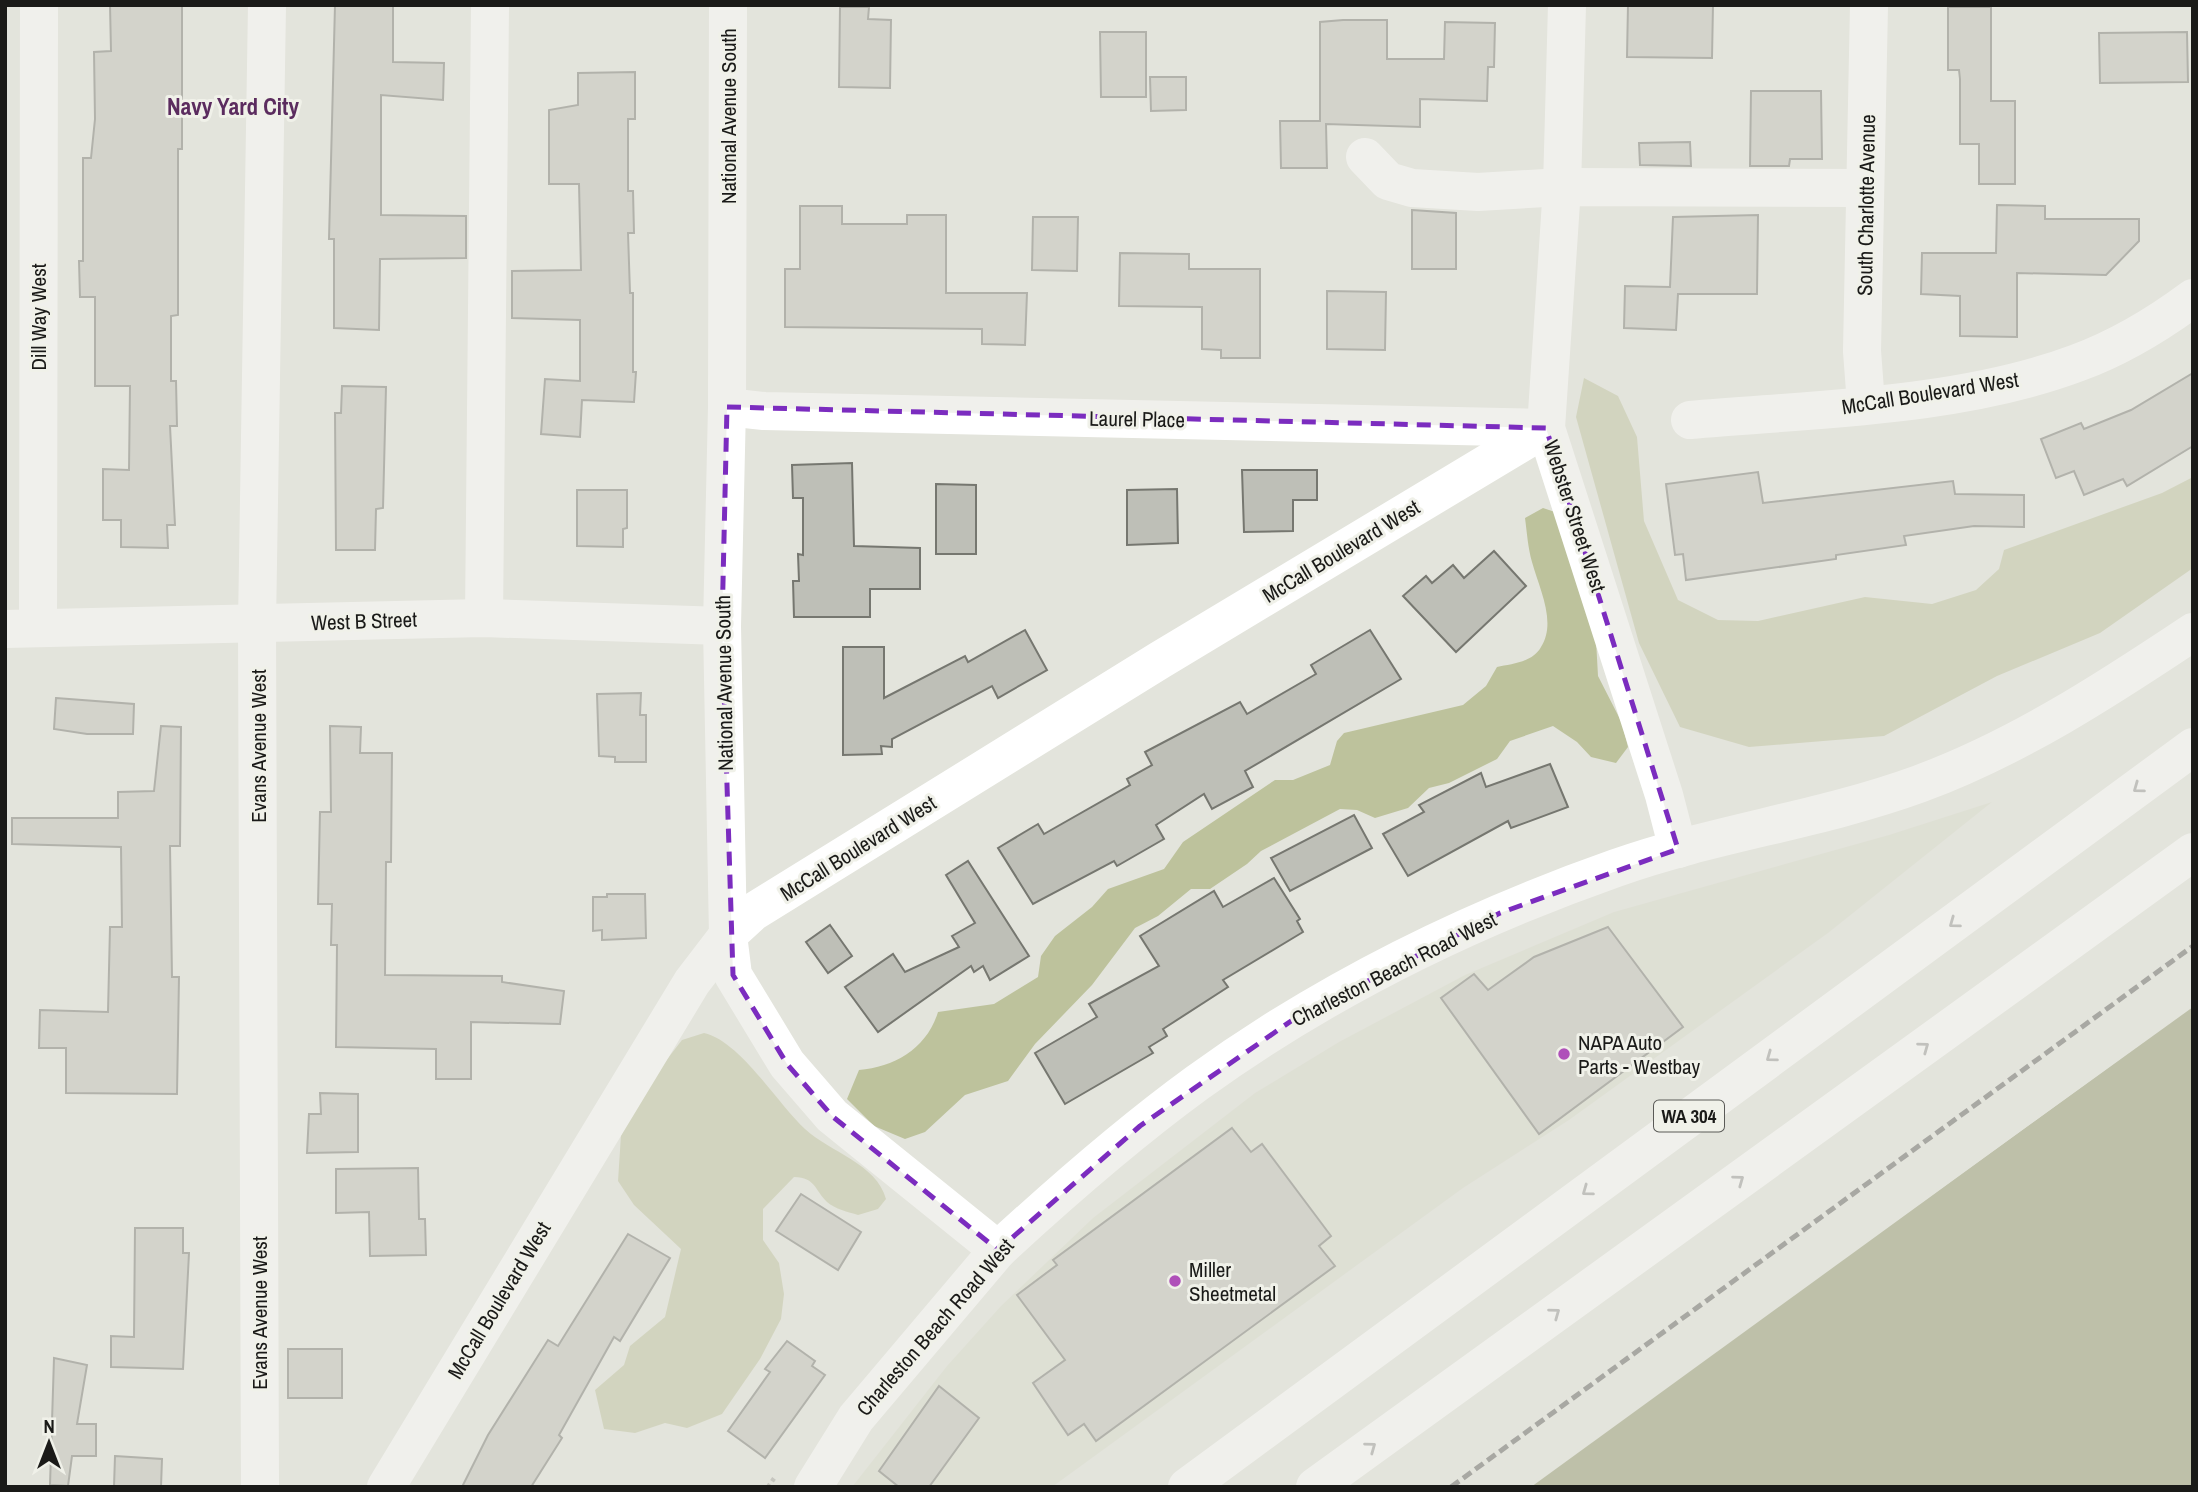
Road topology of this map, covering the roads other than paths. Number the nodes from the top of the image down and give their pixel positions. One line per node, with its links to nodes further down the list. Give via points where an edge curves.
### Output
1 (39, 5): 18 (main road, Dill Way West)
2 (267, 5): 16 (main road, Evans Avenue West)
3 (490, 5): 15 (main road)
4 (728, 5): 12 (main road, National Avenue South)
5 (1567, 5): 8 (main road, Webster Street West)
6 (1869, 5): 9 (main road, South Charlotte Avenue)
7 (1365, 157): 8 (main road, via 1388,181 1412,188 1478,192)
8 (1562, 187): 9 (main road); 14 (main road, Webster Street West)
9 (1865, 188): 11 (main road, South Charlotte Avenue, via 1862,351)
10 (2193, 298): 11 (main road, McCall Boulevard West, via 2161,322 2079,363 1999,387)
11 (1866, 404): 13 (main road, McCall Boulevard West)
12 (727, 407): 14 (main road, Laurel Place); 17 (main road, National Avenue South)
13 (1690, 420)
14 (1546, 428): 21 (main road, Webster Street West); 23 (main road, McCall Boulevard West, via 753,912)
15 (484, 618): 16 (main road, West B Street); 17 (main road, West B Street)
16 (257, 624): 18 (main road, West B Street); 25 (main road, Evans Avenue West)
17 (722, 626): 23 (main road, National Avenue South)
18 (22, 628)
19 (2193, 632): 21 (main road, Charleston Beach Road West, via 2014,744 1978,760 1917,785)
20 (2193, 747): 28 (main road, WA 304, one-way to 28)
21 (1678, 849): 24 (main road, Charleston Beach Road West, via 1617,867 1500,913 1294,1019 1140,1126)
22 (2193, 852): 29 (main road, one-way to 22)
23 (728, 935): 24 (main road, National Avenue South, via 733,975 787,1064 832,1116); 26 (main road, McCall Boulevard West, via 692,982)
24 (998, 1250): 27 (main road, Charleston Beach Road West, via 856,1418)
25 (260, 1487)
26 (386, 1487)
27 (813, 1487)
28 (1187, 1487)
29 (1315, 1487)

